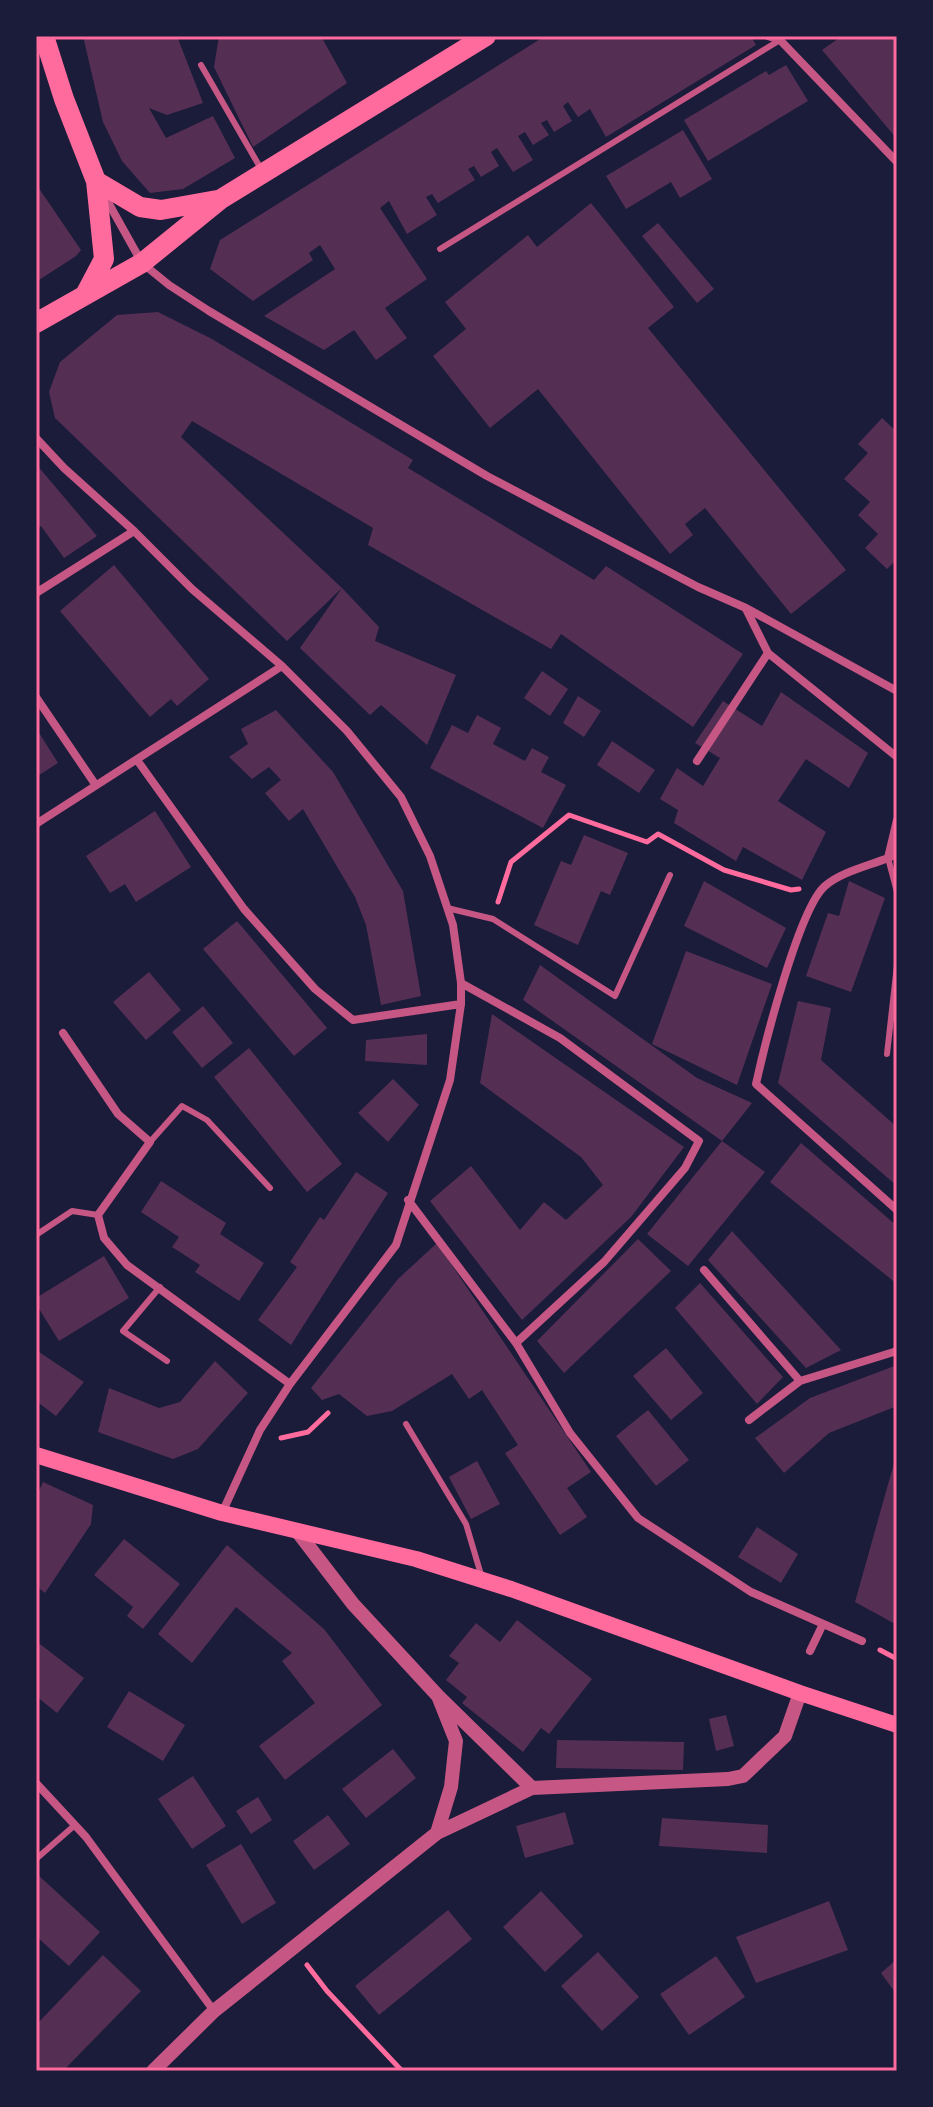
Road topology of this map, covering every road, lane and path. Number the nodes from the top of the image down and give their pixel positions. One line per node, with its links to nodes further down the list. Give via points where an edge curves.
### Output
1 (44, 36): 8 (main road)
2 (486, 36): 7 (main road)
3 (768, 36): 4 (street)
4 (784, 38): 6 (street); 10 (lane)
5 (201, 65): 7 (lane)
6 (897, 162)
7 (263, 172): 9 (main road)
8 (96, 181): 9 (main road, via 140,207 161,210); 11 (street); 12 (main road, via 104,259)
9 (221, 199): 11 (main road)
10 (440, 249)
11 (142, 263): 12 (main road); 17 (street, via 209,311 487,476)
12 (85, 295): 13 (main road)
13 (36, 323)
14 (36, 438): 15 (street)
15 (134, 531): 16 (street); 19 (street)
16 (36, 593)
17 (746, 608): 18 (street); 20 (street)
18 (768, 653): 22 (street); 24 (street)
19 (282, 666): 23 (street); 33 (street, via 347,731 401,797)
20 (897, 691)
21 (36, 697): 25 (street)
22 (897, 757)
23 (137, 760): 25 (street); 37 (street, via 244,909 315,989 353,1020)
24 (697, 761)
25 (95, 784): 27 (street)
26 (897, 820): 29 (street)
27 (36, 824)
28 (897, 854): 29 (street)
29 (888, 858): 31 (street); 32 (lane)
30 (670, 875): 34 (lane, via 615,996)
31 (824, 887): 34 (path, via 791,890 724,870 658,834 647,842 569,815 511,862); 43 (street, via 807,916 770,1023 756,1084)
32 (897, 892)
33 (447, 907): 34 (lane); 36 (street)
34 (493, 919)
35 (897, 965): 39 (lane)
36 (461, 983): 37 (street); 48 (street, via 560,1038 699,1141 685,1168 604,1262)
37 (461, 1004): 42 (street, via 450,1080)
38 (63, 1033): 40 (street, via 118,1114)
39 (887, 1054)
40 (150, 1142): 41 (lane, via 182,1106 207,1120); 44 (street)
41 (270, 1188)
42 (408, 1200): 48 (street); 52 (street, via 396,1245)
43 (897, 1210)
44 (98, 1215): 45 (lane, via 72,1211); 47 (street, via 104,1238 127,1265)
45 (36, 1235)
46 (704, 1270): 51 (street)
47 (160, 1287): 50 (lane, via 123,1331); 52 (street)
48 (516, 1343): 61 (street, via 570,1433 638,1518 751,1592)
49 (897, 1351): 51 (street)
50 (167, 1361)
51 (800, 1381): 54 (street)
52 (290, 1384): 56 (street)
53 (328, 1413): 56 (path, via 308,1432)
54 (749, 1420)
55 (406, 1424): 60 (lane, via 466,1524)
56 (253, 1444): 58 (street)
57 (36, 1455): 58 (main road)
58 (222, 1513): 59 (main road)
59 (297, 1531): 60 (main road); 65 (street, via 353,1604)
60 (483, 1580): 64 (main road)
61 (823, 1624): 62 (street); 63 (street)
62 (862, 1641)
63 (810, 1651)
64 (800, 1693): 66 (main road); 68 (street, via 785,1736 743,1776)
65 (438, 1696): 68 (street); 70 (street, via 456,1741 451,1787)
66 (896, 1724)
67 (36, 1783): 69 (street)
68 (532, 1788): 70 (street)
69 (75, 1825): 71 (lane); 73 (street)
70 (437, 1833): 72 (street)
71 (36, 1859)
72 (294, 1948): 73 (street); 75 (path)
73 (214, 2011): 74 (street)
74 (153, 2071)
75 (402, 2071)

